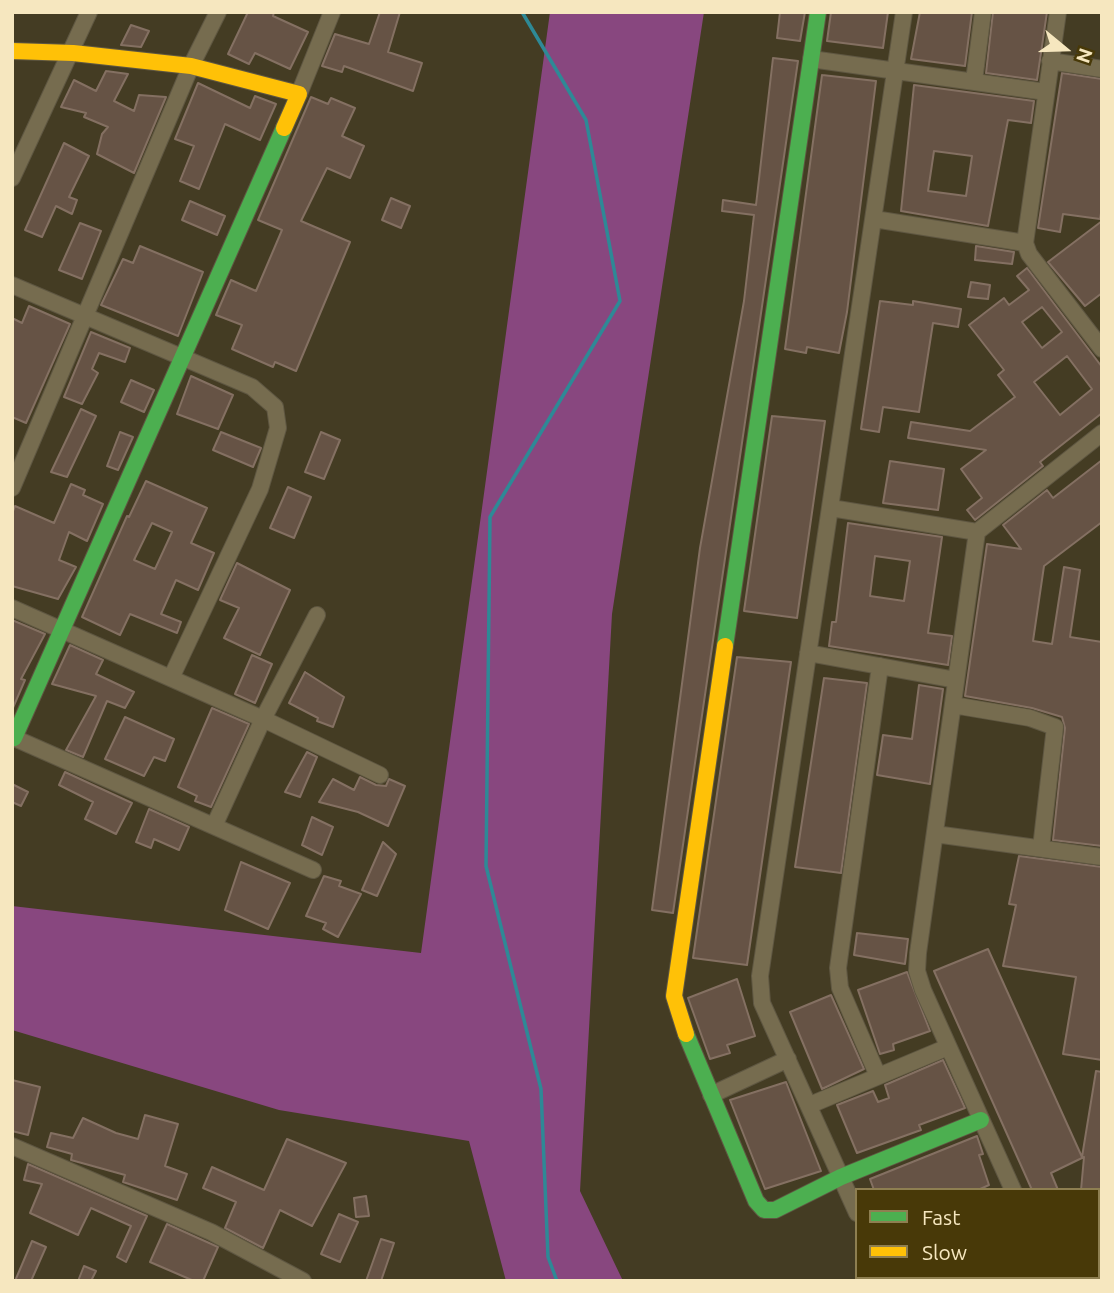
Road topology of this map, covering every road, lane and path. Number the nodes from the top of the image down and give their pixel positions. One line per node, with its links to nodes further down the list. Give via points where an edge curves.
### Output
1 (89, 12): 9 (street)
2 (218, 12): 12 (street)
3 (332, 12): 17 (street)
4 (818, 12): 10 (street)
5 (904, 12): 13 (street)
6 (984, 12): 15 (street)
7 (1058, 12): 11 (street)
8 (12, 51): 9 (street)
9 (73, 53): 12 (street); 18 (street)
10 (811, 59): 13 (street); 48 (street, via 676,969 674,996 682,1027)
11 (1051, 61): 14 (street); 16 (street)
12 (191, 66): 17 (street); 22 (street)
13 (896, 69): 15 (street); 19 (street)
14 (1102, 69)
15 (974, 81): 16 (street)
16 (1046, 92): 20 (street)
17 (299, 94): 24 (street)
18 (12, 178)
19 (874, 219): 20 (street); 27 (street)
20 (1025, 243): 23 (street, via 1028,254)
21 (12, 285): 22 (street)
22 (85, 317): 24 (street); 26 (street)
23 (1102, 349)
24 (183, 356): 31 (street); 34 (street, via 266,396 275,407 278,428 260,489)
25 (1102, 433): 28 (street)
26 (12, 488)
27 (831, 508): 28 (street); 32 (street)
28 (977, 532): 35 (street)
29 (12, 608): 31 (street)
30 (317, 615): 37 (street)
31 (60, 629): 34 (street); 38 (street)
32 (808, 653): 33 (street); 46 (street, via 760,976 762,1003)
33 (880, 666): 35 (street); 47 (street, via 838,968 840,988)
34 (171, 678): 37 (street)
35 (956, 680): 36 (street)
36 (953, 705): 41 (street); 42 (street, via 1030,718 1055,727)
37 (263, 719): 39 (street); 40 (street)
38 (13, 738): 40 (street)
39 (380, 775)
40 (214, 826): 44 (street)
41 (935, 835): 42 (street); 45 (street, via 917,971)
42 (1041, 848): 43 (street)
43 (1102, 857)
44 (313, 870)
45 (948, 1047): 47 (street); 50 (street)
46 (789, 1059): 48 (street); 49 (street)
47 (878, 1076): 49 (street)
48 (711, 1095): 52 (street, via 764,1210 775,1210)
49 (810, 1105): 52 (street)
50 (981, 1120): 52 (street); 53 (street)
51 (12, 1146): 55 (street, via 211,1232)
52 (841, 1177): 54 (street)
53 (1010, 1188)
54 (855, 1208)
55 (303, 1281)

